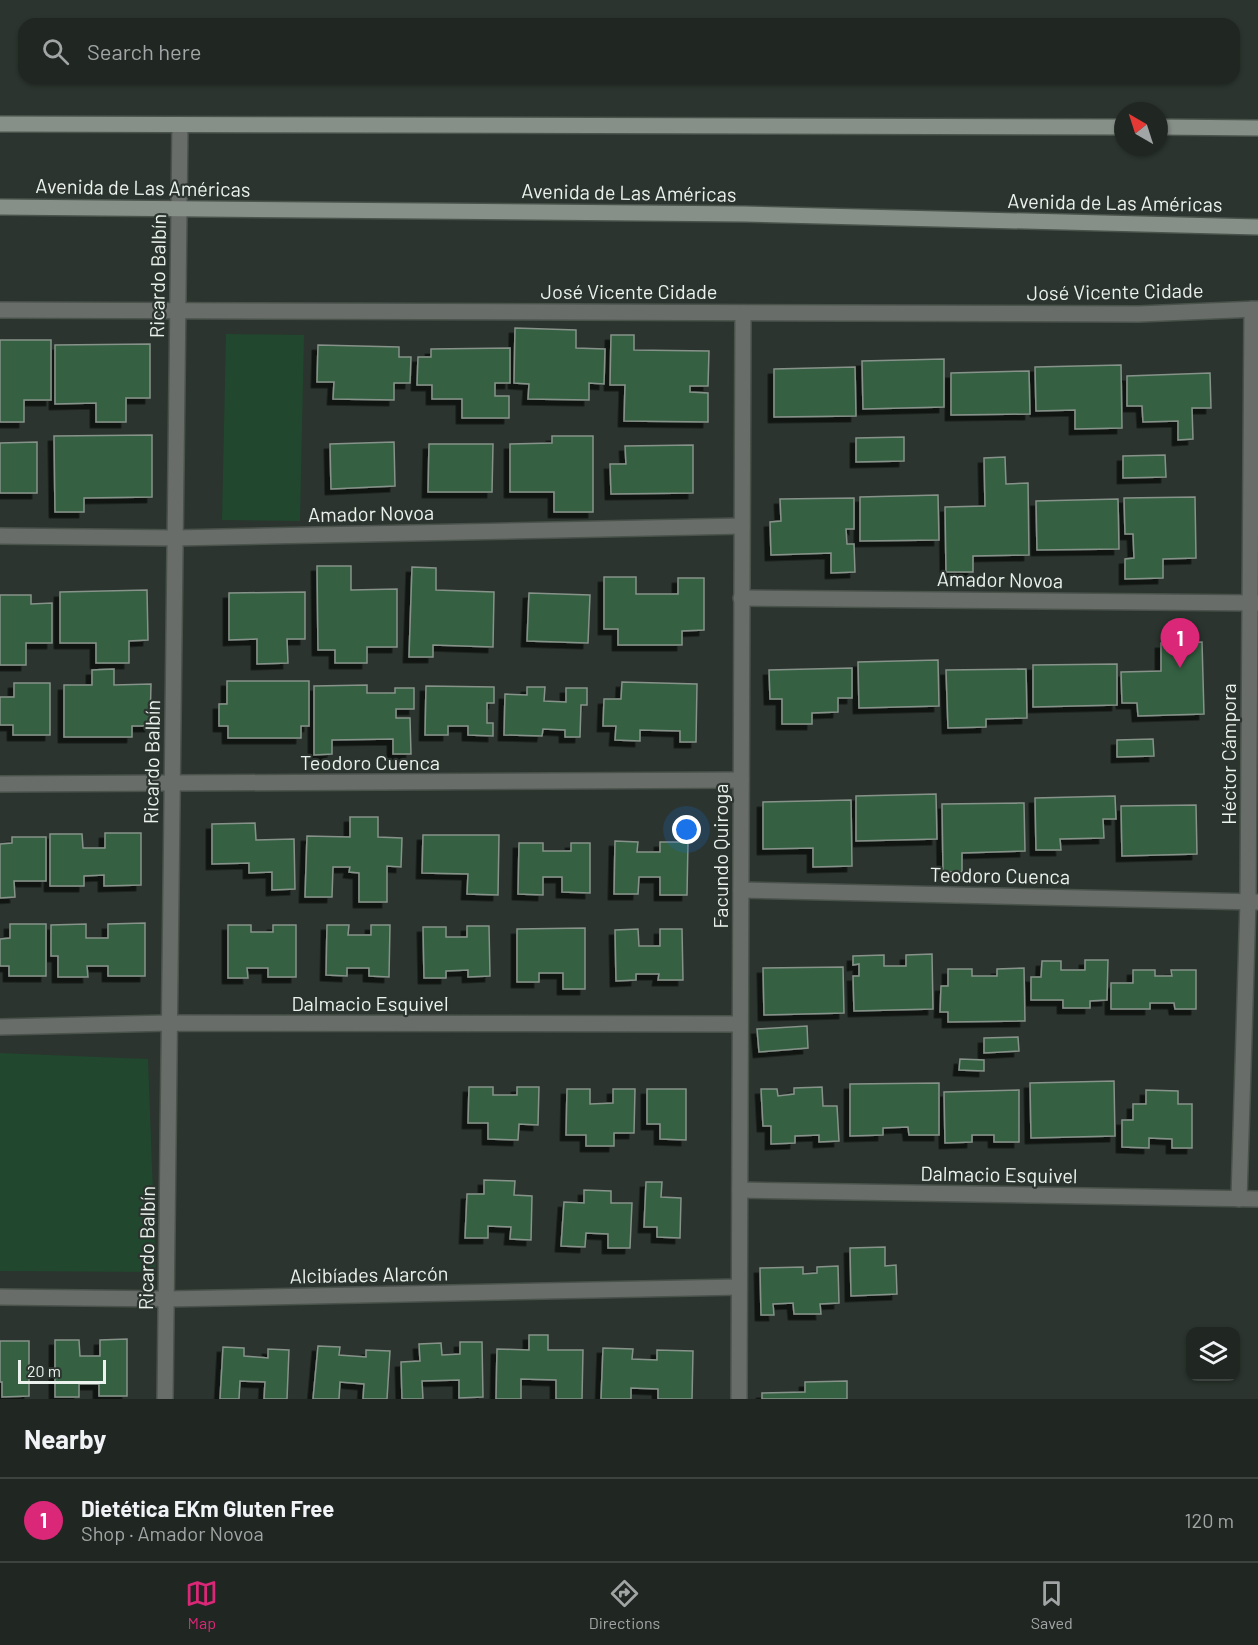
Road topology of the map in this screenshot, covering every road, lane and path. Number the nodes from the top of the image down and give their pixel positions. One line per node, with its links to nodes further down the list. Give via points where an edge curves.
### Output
1 (0, 124): 2 (main road)
2 (180, 124): 3 (main road); 7 (street, Ricardo Balbín)
3 (1114, 127)
4 (1168, 127): 5 (main road)
5 (1258, 128)
6 (0, 207): 7 (main road, Avenida de Las Américas)
7 (179, 209): 8 (main road, Avenida de Las Américas, via 745,214); 11 (street, Ricardo Balbín)
8 (1258, 227)
9 (1255, 309): 12 (street, José Vicente Cidade, via 1139,314); 17 (street, Héctor Cámpora)
10 (0, 310): 11 (street, José Vicente Cidade)
11 (178, 310): 12 (street, José Vicente Cidade); 15 (street, Ricardo Balbín)
12 (742, 313): 13 (street, Facundo Quiroga)
13 (742, 526): 15 (street, Amador Novoa); 16 (street, Facundo Quiroga)
14 (0, 536): 15 (street, Amador Novoa)
15 (175, 538): 20 (street, Ricardo Balbín)
16 (741, 598): 17 (street, Amador Novoa); 18 (street, Facundo Quiroga)
17 (1254, 603): 22 (street, Héctor Cámpora)
18 (741, 780): 20 (street, Teodoro Cuenca); 21 (street, Facundo Quiroga)
19 (0, 784): 20 (street, Teodoro Cuenca)
20 (172, 784): 23 (street, Ricardo Balbín)
21 (741, 890): 22 (street, Teodoro Cuenca); 24 (street, Facundo Quiroga)
22 (1253, 902): 27 (street, Héctor Cámpora)
23 (169, 1023): 24 (street, Dalmacio Esquivel); 25 (street, Dalmacio Esquivel); 31 (street, Ricardo Balbín)
24 (740, 1024): 26 (street, Facundo Quiroga)
25 (0, 1027)
26 (740, 1190): 27 (street, Dalmacio Esquivel); 29 (street, Facundo Quiroga)
27 (1239, 1199): 28 (street, Dalmacio Esquivel)
28 (1258, 1199)
29 (739, 1287): 31 (street, Alcibíades Alarcón); 33 (street, Facundo Quiroga)
30 (0, 1297): 31 (street, Alcibíades Alarcón)
31 (167, 1299): 32 (street, Ricardo Balbín)
32 (165, 1399)
33 (739, 1399)

